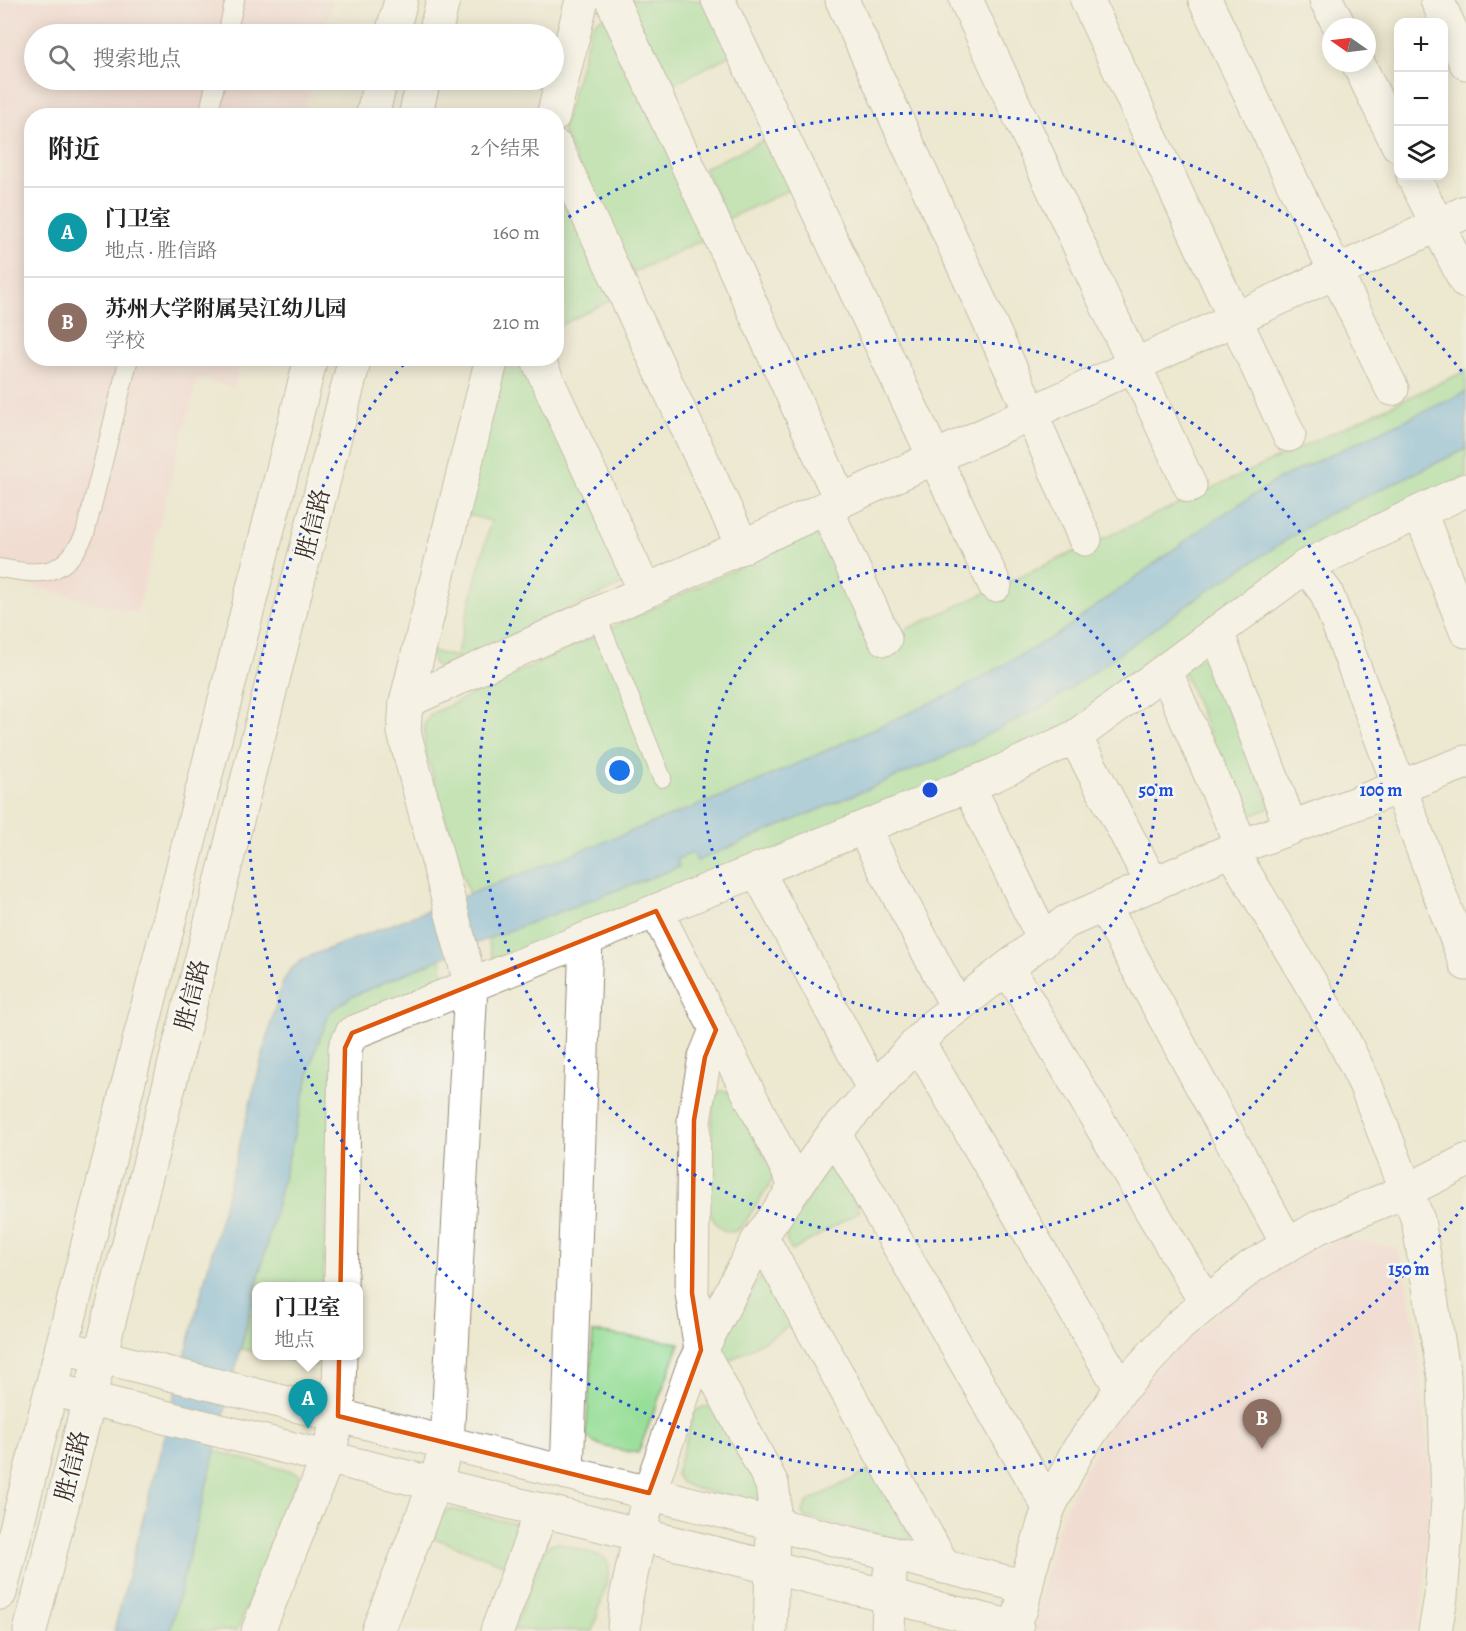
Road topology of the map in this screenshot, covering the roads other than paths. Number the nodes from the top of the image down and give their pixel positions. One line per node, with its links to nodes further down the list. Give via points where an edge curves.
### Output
1 (235, 0): 14 (lane)
2 (401, 0): 15 (street)
3 (443, 0): 16 (street)
4 (582, 0): 18 (street)
5 (612, 0): 47 (street)
6 (718, 0): 44 (street)
7 (842, 0): 42 (street)
8 (966, 0): 35 (street)
9 (1087, 0): 34 (street)
10 (1205, 0): 32 (street)
11 (1326, 0): 13 (street)
12 (1437, 0): 17 (street)
13 (1335, 18)
14 (229, 24)
15 (395, 24)
16 (437, 24)
17 (1466, 63)
18 (564, 72)
19 (1362, 72): 28 (street)
20 (214, 90): 24 (lane)
21 (378, 90): 25 (street)
22 (422, 90): 26 (street)
23 (560, 90): 27 (street)
24 (210, 108)
25 (374, 108)
26 (417, 108)
27 (555, 108)
28 (1394, 137)
29 (564, 164): 50 (street)
30 (1417, 180): 31 (street)
31 (1452, 219): 32 (street); 33 (street)
32 (1336, 272): 34 (street); 41 (street)
33 (1466, 282)
34 (1234, 319): 35 (street); 43 (street)
35 (1135, 365): 42 (street); 45 (street)
36 (127, 366): 52 (lane, via 85,534 75,553 60,568 34,572)
37 (308, 366): 90 (street, 胜信路)
38 (353, 366): 92 (street, 胜信路)
39 (490, 366): 60 (street)
40 (541, 366): 54 (street)
41 (1392, 389)
42 (1031, 413): 44 (street); 49 (street)
43 (1289, 435)
44 (936, 458): 47 (street); 53 (street)
45 (1190, 486)
46 (1466, 490): 48 (street)
47 (834, 505): 50 (street); 58 (street)
48 (1420, 512): 51 (street); 56 (street)
49 (1085, 539)
50 (743, 547): 54 (street)
51 (1306, 566): 57 (street); 65 (street, via 1326,592)
52 (0, 568)
53 (995, 585)
54 (645, 591): 55 (street)
55 (596, 614): 60 (street); 63 (lane)
56 (1466, 631)
57 (1217, 632): 59 (street); 67 (street)
58 (885, 639)
59 (1166, 672): 61 (street); 68 (street)
60 (406, 702): 77 (street, via 404,732)
61 (1075, 737): 64 (street); 70 (street)
62 (1466, 762): 65 (street)
63 (662, 778)
64 (968, 785): 66 (street); 74 (street)
65 (1400, 787): 67 (street); 75 (street)
66 (863, 828): 69 (street); 78 (street)
67 (1291, 828): 68 (street)
68 (1237, 849): 70 (street); 85 (street, via 1338,1029 1366,1086)
69 (757, 870): 72 (street); 81 (street)
70 (1153, 885): 71 (street)
71 (1104, 906): 74 (street, via 1066,922); 87 (street)
72 (656, 911): 73 (street); 79 (street)
73 (586, 939): 77 (street); 101 (street)
74 (1044, 940): 76 (street)
75 (1466, 964)
76 (1008, 968): 78 (street); 89 (street)
77 (468, 976): 88 (street, via 352,1033 345,1048); 98 (street)
78 (957, 1007): 80 (street)
79 (716, 1030): 84 (street); 91 (street, via 705,1057 694,1120 692,1293)
80 (918, 1042): 81 (street); 95 (street)
81 (874, 1090): 82 (street)
82 (834, 1133): 84 (street); 104 (street)
83 (1466, 1161): 85 (street)
84 (795, 1186): 86 (street)
85 (1406, 1191): 87 (street, via 1319,1227); 99 (street, via 1418,1220)
86 (762, 1236): 91 (street); 110 (street)
87 (1288, 1245): 89 (street, via 1252,1266)
88 (341, 1282)
89 (1206, 1303): 95 (street, via 1180,1325)
90 (62, 1347): 92 (street); 94 (street, 胜信路)
91 (701, 1350): 103 (street); 106 (street, via 772,1484)
92 (100, 1356): 96 (street, 胜信路); 97 (street)
93 (340, 1360): 97 (street)
94 (51, 1389): 96 (street); 112 (street, 胜信路)
95 (1121, 1389): 104 (street, via 1077,1452)
96 (90, 1399): 100 (street); 115 (street, 胜信路)
97 (338, 1416): 98 (street); 100 (street)
98 (447, 1443): 101 (street); 102 (street)
99 (1456, 1443): 122 (street)
100 (328, 1457): 102 (street); 116 (street)
101 (567, 1473): 103 (street)
102 (435, 1484): 105 (street); 117 (street)
103 (649, 1493): 106 (street); 107 (street)
104 (1049, 1507): 111 (street)
105 (543, 1510): 107 (street); 118 (street)
106 (773, 1524): 108 (street); 109 (street)
107 (640, 1534): 109 (street); 119 (street, via 626,1598)
108 (891, 1554): 110 (street); 113 (street)
109 (772, 1566): 113 (street); 120 (street)
110 (944, 1567): 111 (street)
111 (1026, 1587): 114 (street)
112 (0, 1593)
113 (890, 1595): 114 (street); 121 (street)
114 (1017, 1629)
115 (30, 1631)
116 (258, 1631)
117 (378, 1631)
118 (497, 1631)
119 (624, 1631)
120 (770, 1631)
121 (888, 1631)
122 (1435, 1631)

